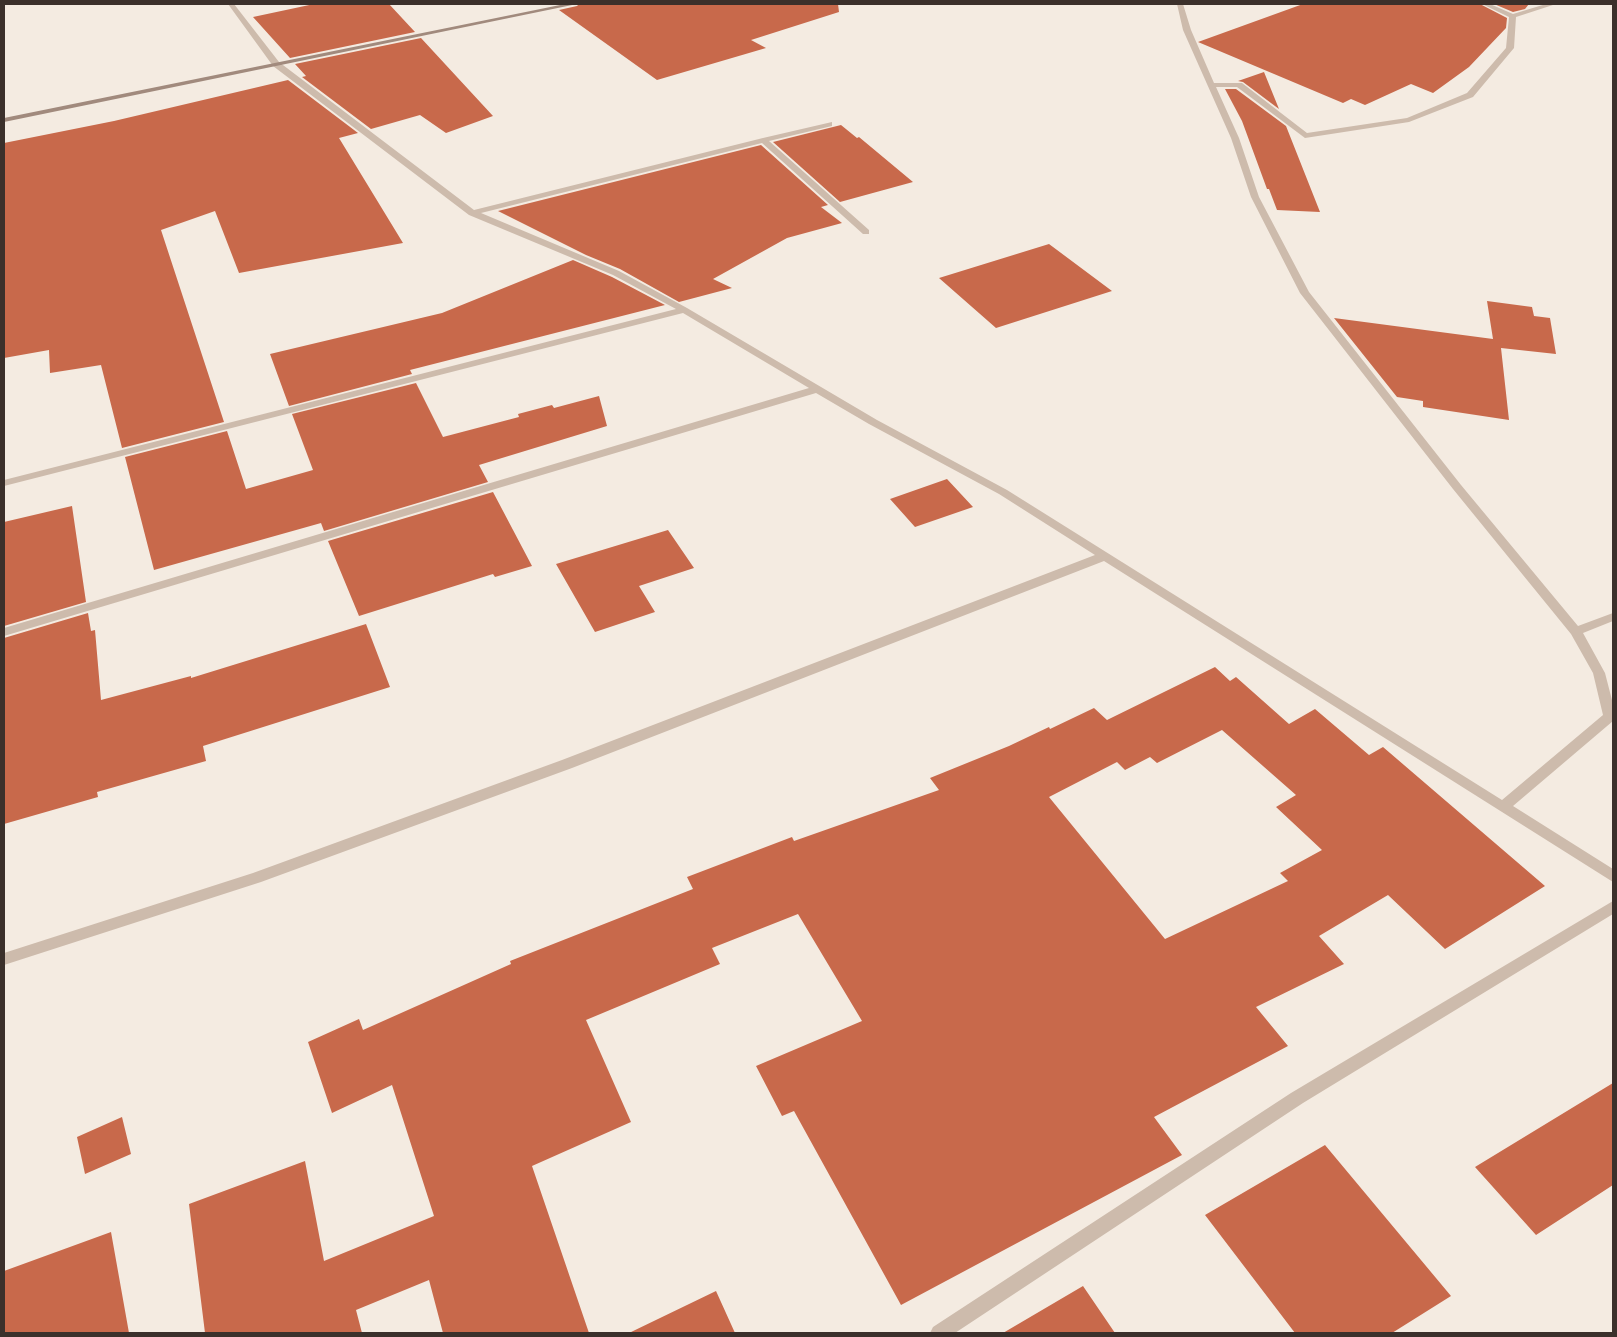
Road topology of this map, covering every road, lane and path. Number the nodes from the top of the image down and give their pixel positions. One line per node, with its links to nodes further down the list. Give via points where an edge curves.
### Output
1 (231, 4): 7 (street)
2 (574, 4): 7 (main road)
3 (1180, 4): 8 (street)
4 (1485, 4): 6 (street)
5 (1553, 4): 6 (street)
6 (1513, 16): 8 (street, via 1510,48 1470,94 1409,120 1305,136 1239,85)
7 (276, 64): 9 (main road); 12 (street)
8 (1212, 85): 19 (street, via 1255,197 1305,293 1457,488)
9 (4, 120)
10 (829, 124): 11 (street)
11 (764, 140): 12 (street); 13 (street)
12 (472, 213): 14 (street, via 616,273)
13 (866, 232)
14 (684, 310): 15 (street); 16 (street)
15 (818, 389): 17 (street, via 1003,492); 20 (street)
16 (4, 483)
17 (1105, 556): 21 (street); 24 (street, via 540,774 256,878)
18 (1613, 617): 19 (street)
19 (1576, 631): 21 (street, via 1599,673 1610,717)
20 (4, 632)
21 (1504, 806): 22 (street)
22 (1613, 876)
23 (1613, 907): 25 (street, via 1296,1098)
24 (4, 960)
25 (939, 1333)

